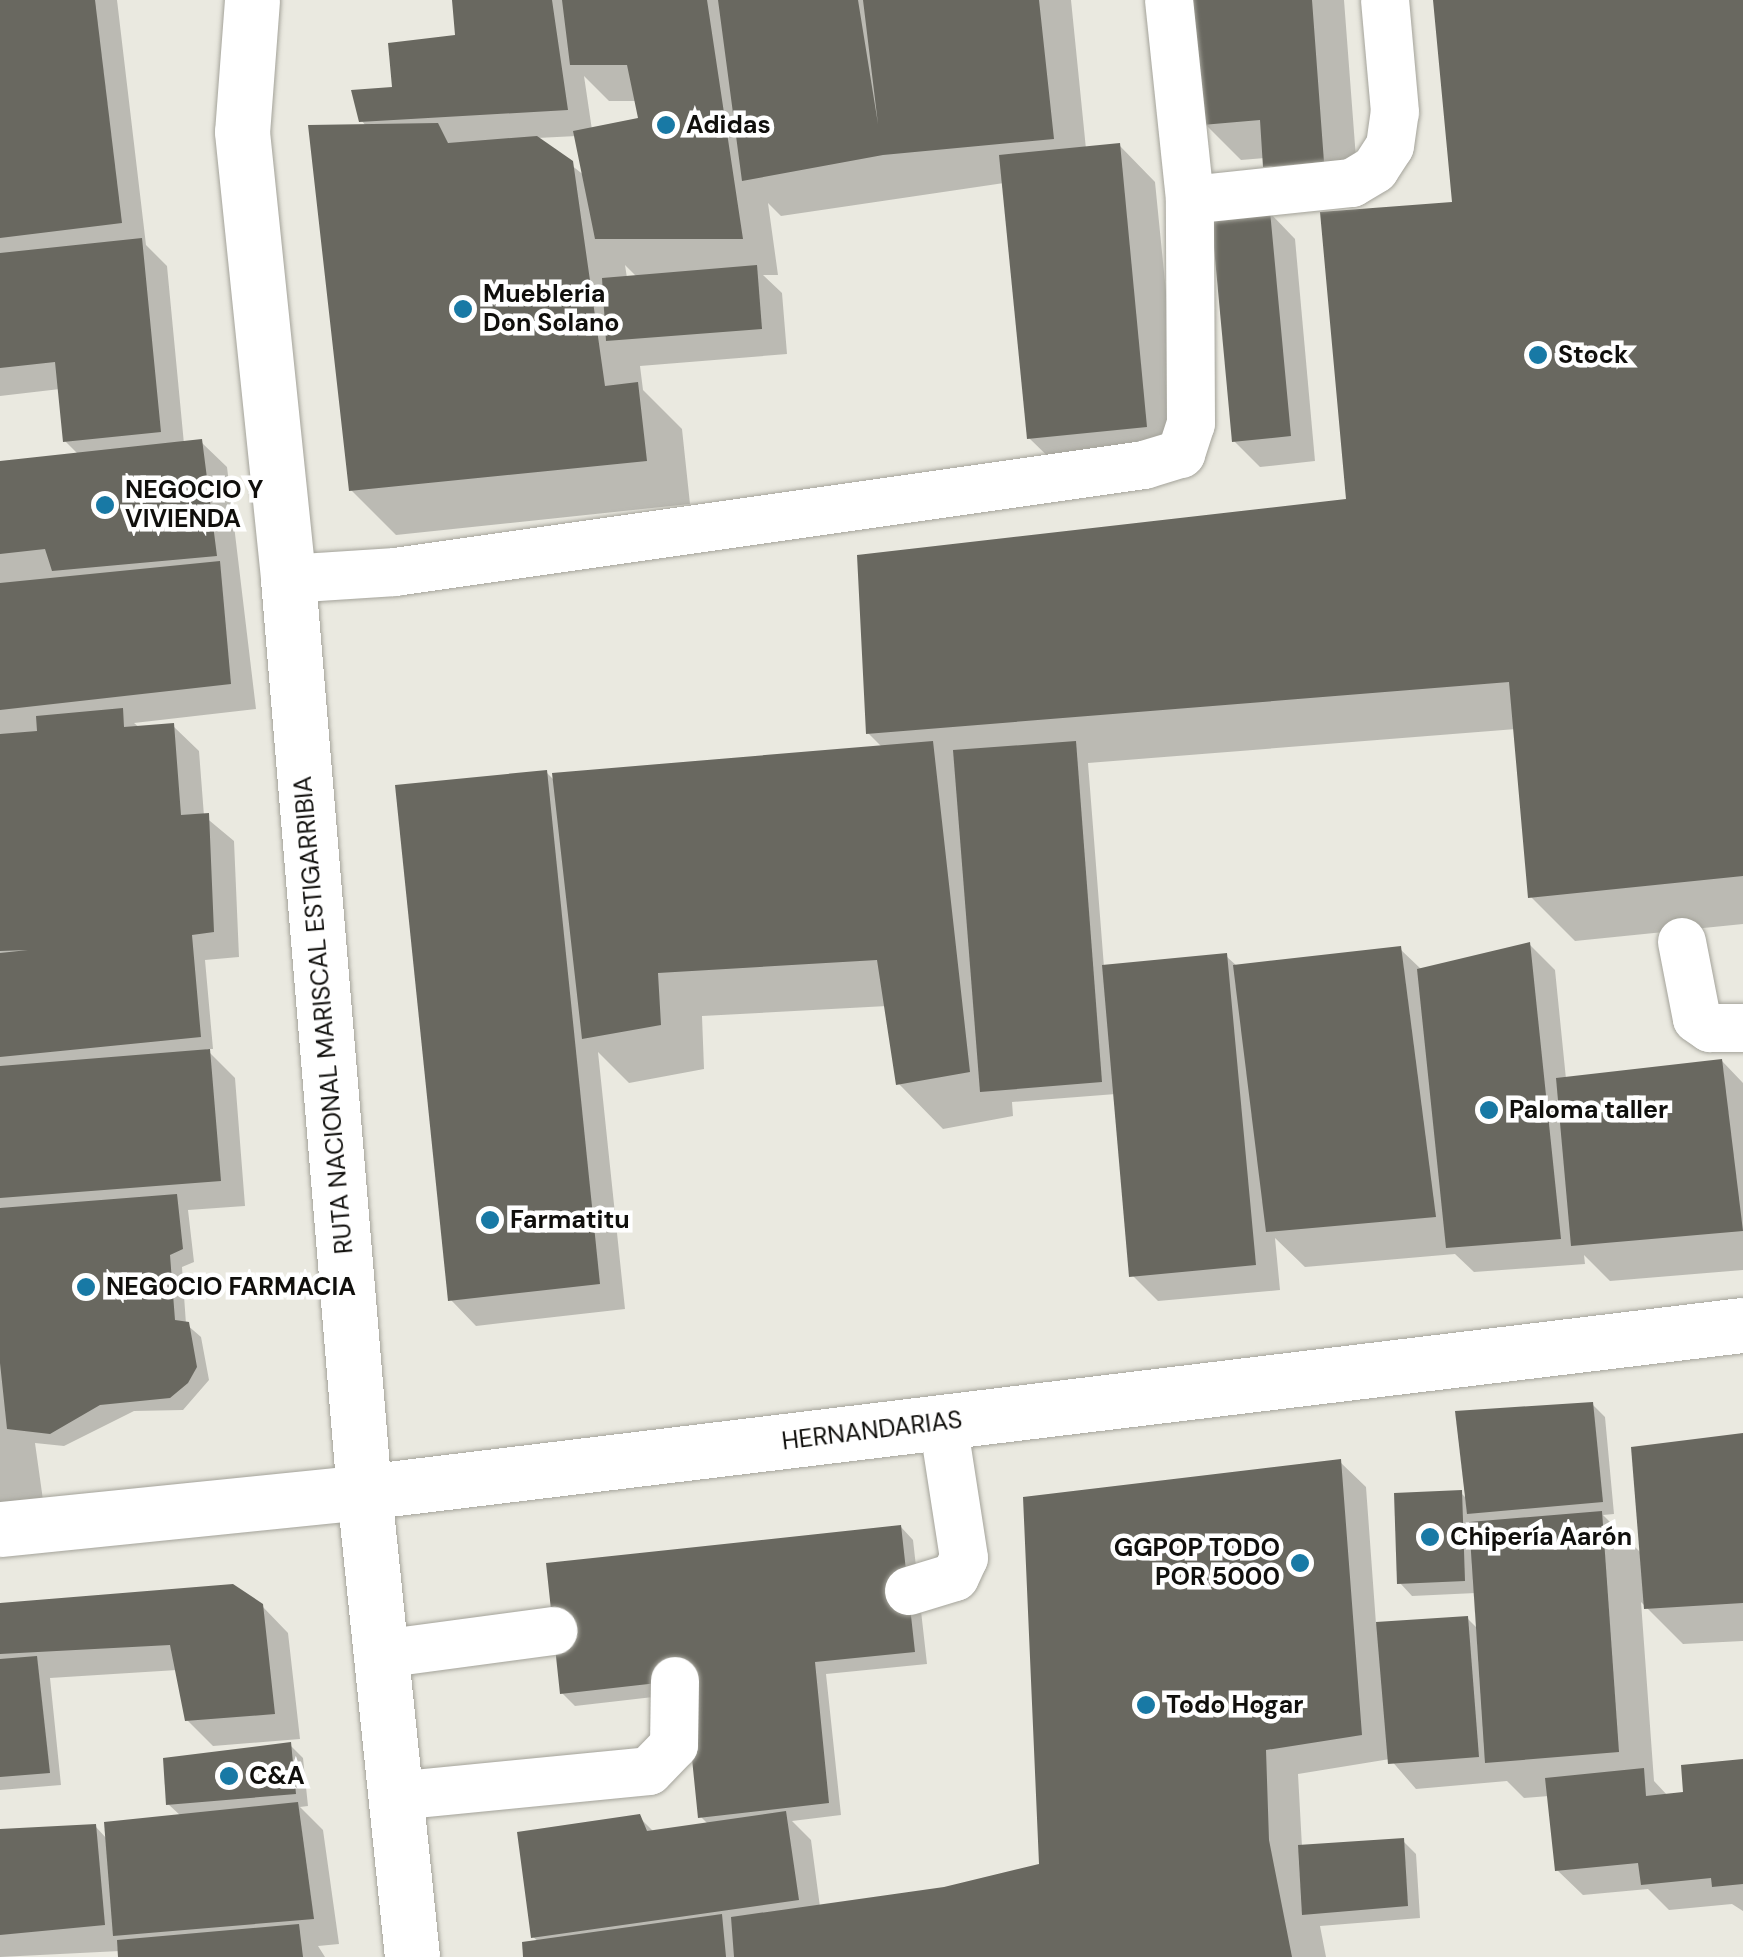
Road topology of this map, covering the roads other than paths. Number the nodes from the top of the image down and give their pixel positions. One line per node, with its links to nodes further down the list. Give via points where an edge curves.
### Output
1 (224, 0): 5 (main road)
2 (252, 0): 5 (main road)
3 (1168, 0): 6 (lane)
4 (1384, 0): 6 (lane, via 1395,112 1390,146 1375,169 1352,182)
5 (242, 132): 7 (main road, RUTA NACIONAL MARISCAL ESTIGARRIBIA)
6 (1190, 200): 7 (lane, via 1192,424 1181,454 395,572)
7 (288, 579): 12 (main road, RUTA NACIONAL MARISCAL ESTIGARRIBIA)
8 (1682, 942): 9 (lane, via 1697,1018 1710,1028)
9 (1743, 1028)
10 (1743, 1324): 11 (main road, HERNANDARIAS)
11 (943, 1422): 12 (main road, HERNANDARIAS); 14 (lane, via 964,1558 954,1577)
12 (364, 1492): 13 (main road, HERNANDARIAS); 16 (main road, RUTA NACIONAL MARISCAL ESTIGARRIBIA)
13 (0, 1528)
14 (909, 1591)
15 (552, 1630): 16 (lane)
16 (381, 1654): 18 (main road, RUTA NACIONAL MARISCAL ESTIGARRIBIA)
17 (675, 1681): 18 (lane, via 674,1744 649,1771)
18 (395, 1796): 19 (main road, RUTA NACIONAL MARISCAL ESTIGARRIBIA)
19 (412, 1957)

